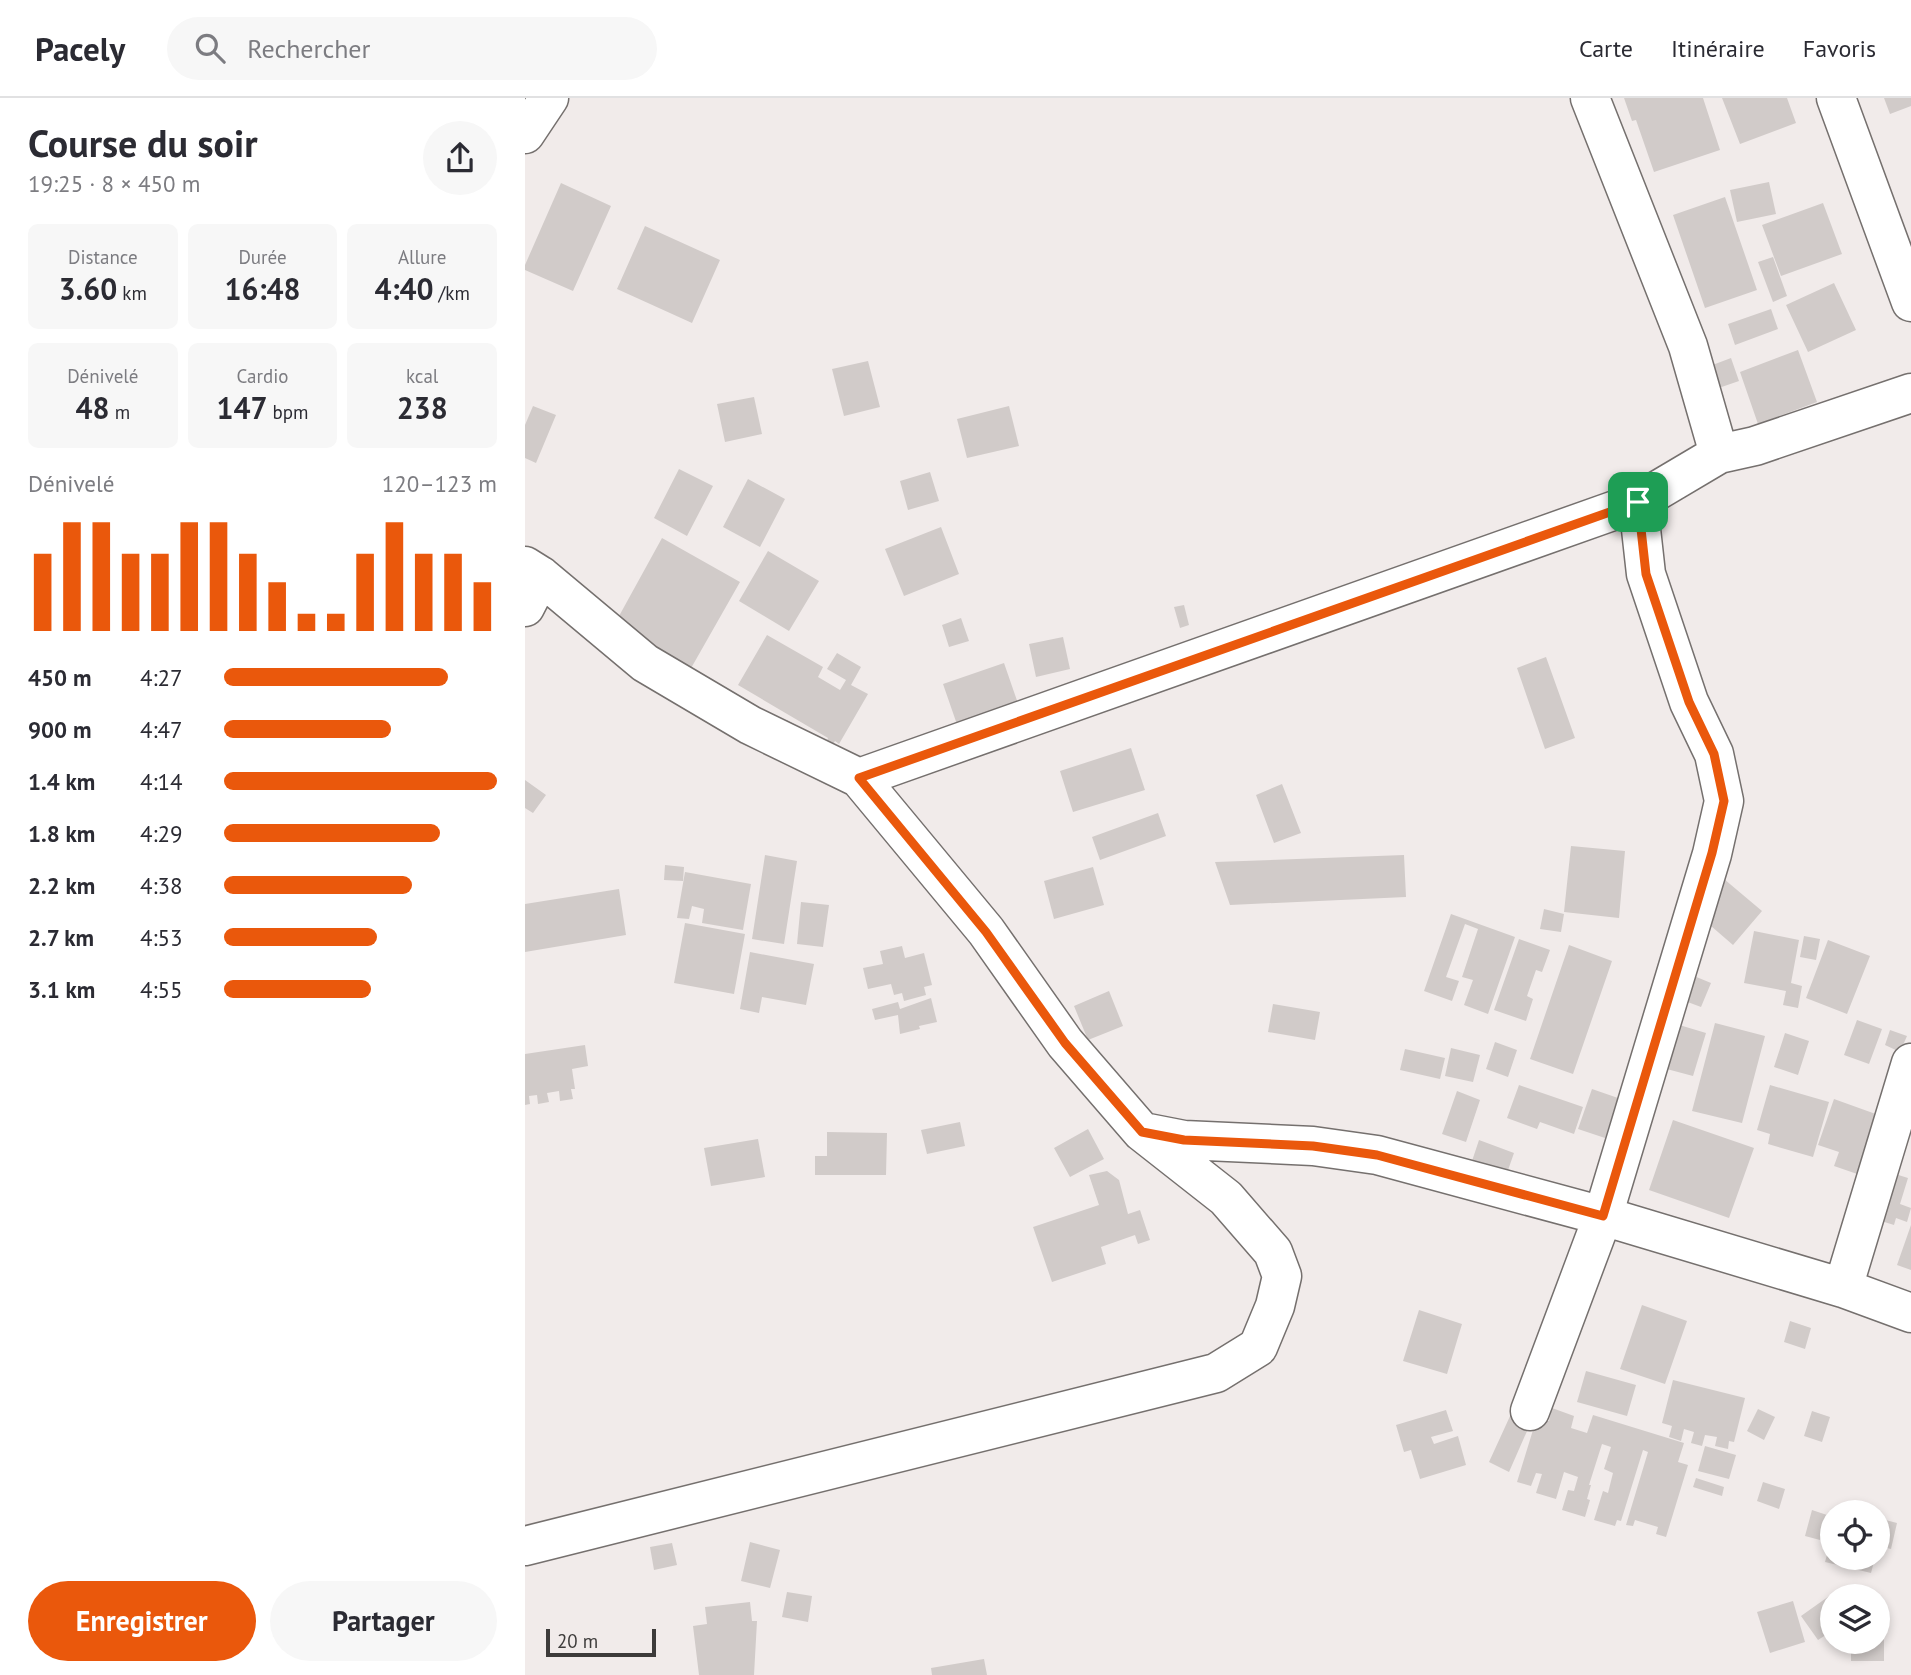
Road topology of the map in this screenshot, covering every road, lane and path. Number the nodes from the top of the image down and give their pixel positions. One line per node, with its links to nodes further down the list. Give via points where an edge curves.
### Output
1 (549, 98): 4 (main road)
2 (1590, 98): 7 (main road, via 1688,346)
3 (1836, 98): 5 (main road)
4 (525, 134)
5 (1911, 302)
6 (1911, 393): 7 (main road)
7 (1719, 454): 8 (main road)
8 (1638, 502): 10 (main road); 13 (main road, via 1646,574 1689,702 1714,754 1724,801)
9 (530, 583): 10 (main road, via 645,663 750,725)
10 (859, 778): 12 (main road, via 986,932 1065,1043)
11 (1911, 1063): 14 (main road)
12 (1142, 1132): 13 (main road, via 1184,1140 1313,1146 1377,1155); 17 (main road, via 1226,1198 1273,1252 1283,1276 1258,1347 1216,1374)
13 (1603, 1216): 14 (main road); 16 (main road)
14 (1843, 1288): 15 (main road)
15 (1911, 1312)
16 (1530, 1411)
17 (525, 1546)

